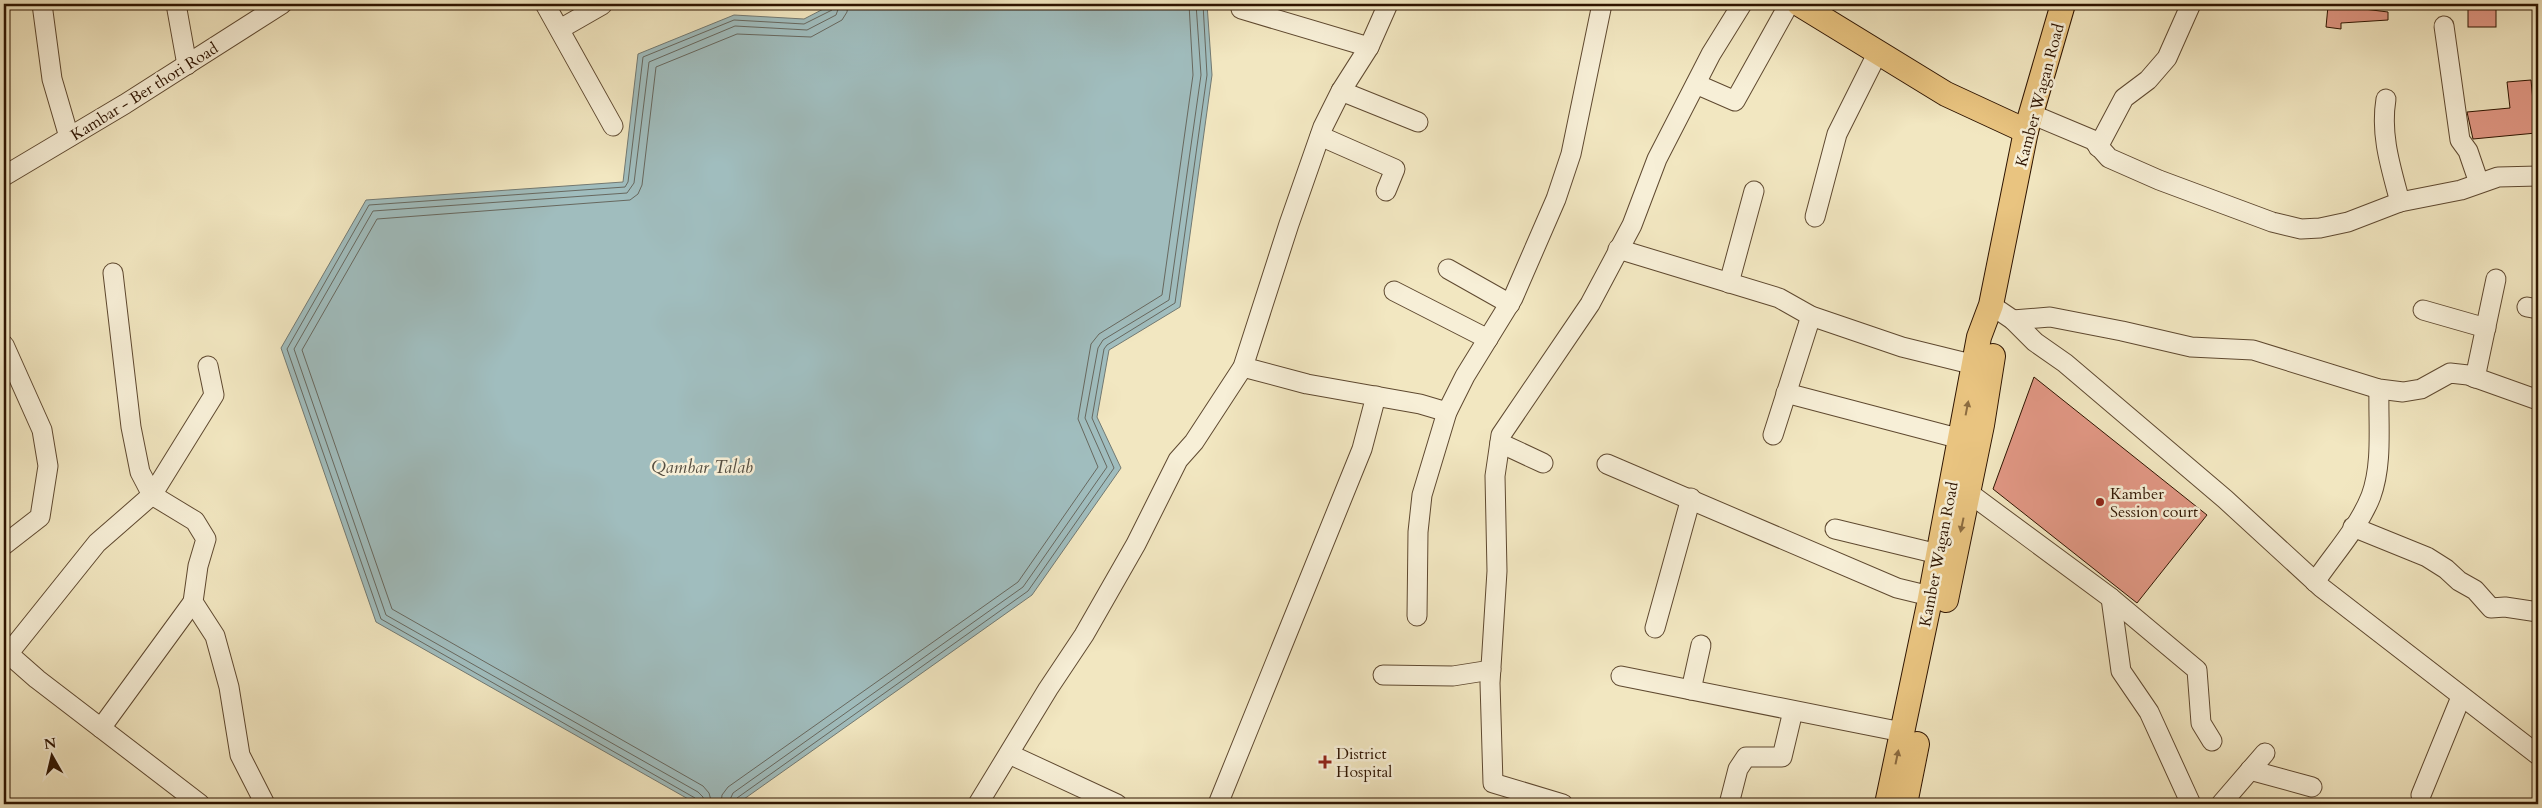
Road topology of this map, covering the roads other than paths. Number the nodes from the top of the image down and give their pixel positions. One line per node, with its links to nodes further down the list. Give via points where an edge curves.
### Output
1 (42, 4): 26 (street, via 52,79)
2 (176, 4): 18 (street)
3 (282, 4): 18 (street, Kambar - Ber thori Road)
4 (545, 4): 15 (street)
5 (1388, 4): 16 (street)
6 (1602, 4): 41 (street, via 1571,154 1556,199)
7 (1742, 4): 19 (street)
8 (1789, 4): 19 (street, via 1735,101)
9 (1799, 4): 17 (main road)
10 (2063, 4): 23 (main road, Kamber Wagan Road)
11 (2191, 4): 27 (street, via 2167,58 2148,80 2124,98)
12 (602, 5): 15 (street)
13 (1241, 9): 16 (street)
14 (2444, 26): 30 (street, via 2460,140 2468,151)
15 (560, 29): 24 (street)
16 (1370, 47): 20 (street)
17 (1878, 52): 23 (main road, via 1946,94); 34 (street, via 1837,134)
18 (187, 65): 26 (street, Kambar - Ber thori Road)
19 (1696, 84): 35 (street, via 1657,159 1632,225)
20 (1341, 91): 22 (street); 25 (street)
21 (2386, 99): 33 (street, via 2383,118 2386,150)
22 (1418, 122)
23 (2028, 122): 27 (street, via 2092,140); 42 (main road, Kamber Wagan Road)
24 (613, 126)
25 (1320, 136): 31 (street, via 1395,169); 51 (street)
26 (69, 137): 28 (street, Kambar - Ber thori Road)
27 (2098, 147): 33 (street, via 2110,158 2159,180 2272,222 2301,229 2348,222)
28 (4, 176)
29 (2538, 176): 30 (street, via 2498,177)
30 (2479, 183): 33 (street, via 2461,190)
31 (1386, 191)
32 (1754, 191): 39 (street)
33 (2400, 202)
34 (1815, 217)
35 (1618, 249): 39 (street); 60 (street, via 1590,304 1501,435)
36 (1448, 270): 41 (street)
37 (113, 273): 64 (street, via 131,427 140,472)
38 (2496, 279): 46 (street)
39 (1729, 283): 44 (street, via 1779,298)
40 (1394, 291): 47 (street)
41 (1510, 304): 47 (street)
42 (1991, 305): 45 (street); 49 (main road, Kamber Wagan Road, via 1979,337); 63 (main road, Kamber Wagan Road, via 1995,342)
43 (2423, 310): 46 (street)
44 (1811, 316): 49 (street, via 1902,347); 54 (street)
45 (2013, 320): 53 (street, via 2050,317 2122,330 2191,348 2253,350); 70 (street, via 2035,342 2072,369 2225,499)
46 (2486, 328): 52 (street)
47 (1488, 339): 57 (street)
48 (4, 345): 68 (street, via 42,430 48,466 40,517)
49 (1975, 365): 59 (main road, Kamber Wagan Road, one-way to 49)
50 (208, 366): 64 (street, via 214,395)
51 (1243, 367): 55 (street, via 1307,384); 89 (street, via 1194,442 1178,460 1112,586)
52 (2475, 378): 53 (street, via 2450,373 2422,390); 56 (street)
53 (2379, 390): 66 (street, via 2377,472 2371,497)
54 (1786, 393): 58 (street); 59 (street)
55 (1376, 396): 57 (street); 98 (street, via 1362,449)
56 (2537, 396)
57 (1447, 412): 75 (street, via 1422,495 1418,532)
58 (1773, 435)
59 (1961, 439): 69 (main road, Kamber Wagan Road)
60 (1500, 443): 61 (street); 79 (street, via 1494,476 1497,571)
61 (1543, 463)
62 (1607, 464): 65 (street, via 1674,494)
63 (1969, 493): 72 (street); 102 (main road, Kamber Wagan Road, one-way to 102)
64 (152, 495): 73 (street, via 195,521 206,539 198,566); 78 (street, via 97,543)
65 (1691, 498): 71 (street, via 1897,588); 76 (street)
66 (2353, 527): 70 (street); 74 (street, via 2427,557 2475,590 2491,608)
67 (1835, 529): 69 (street)
68 (4, 544)
69 (1938, 554): 71 (main road, Kamber Wagan Road)
70 (2315, 582): 83 (street)
71 (1930, 596): 86 (main road, Kamber Wagan Road)
72 (2110, 598): 87 (street, via 2198,670 2202,723); 103 (street, via 2121,671 2149,712)
73 (194, 602): 85 (street); 96 (street, via 215,636 240,755)
74 (2538, 612)
75 (1418, 616)
76 (1655, 628)
77 (1700, 645): 82 (street)
78 (5, 654): 85 (street)
79 (1491, 670): 80 (street, via 1453,676); 99 (street, via 1493,783)
80 (1383, 675)
81 (1622, 676): 82 (street)
82 (1691, 690): 84 (street)
83 (2461, 698): 90 (street); 93 (street)
84 (1793, 711): 86 (street); 100 (street, via 1782,757 1746,757 1738,769)
85 (100, 728): 95 (street)
86 (1902, 732): 101 (main road, Kamber Wagan Road, one-way to 86)
87 (2212, 741)
88 (2265, 753): 91 (street)
89 (1009, 754): 94 (street); 97 (street)
90 (2538, 755)
91 (2250, 770): 92 (street); 104 (street)
92 (2312, 787)
93 (2421, 795)
94 (1109, 803)
95 (200, 804)
96 (265, 804)
97 (978, 804)
98 (1218, 804)
99 (1563, 804)
100 (1729, 804)
101 (1887, 804)
102 (1905, 804)
103 (2191, 804)
104 (2221, 804)

